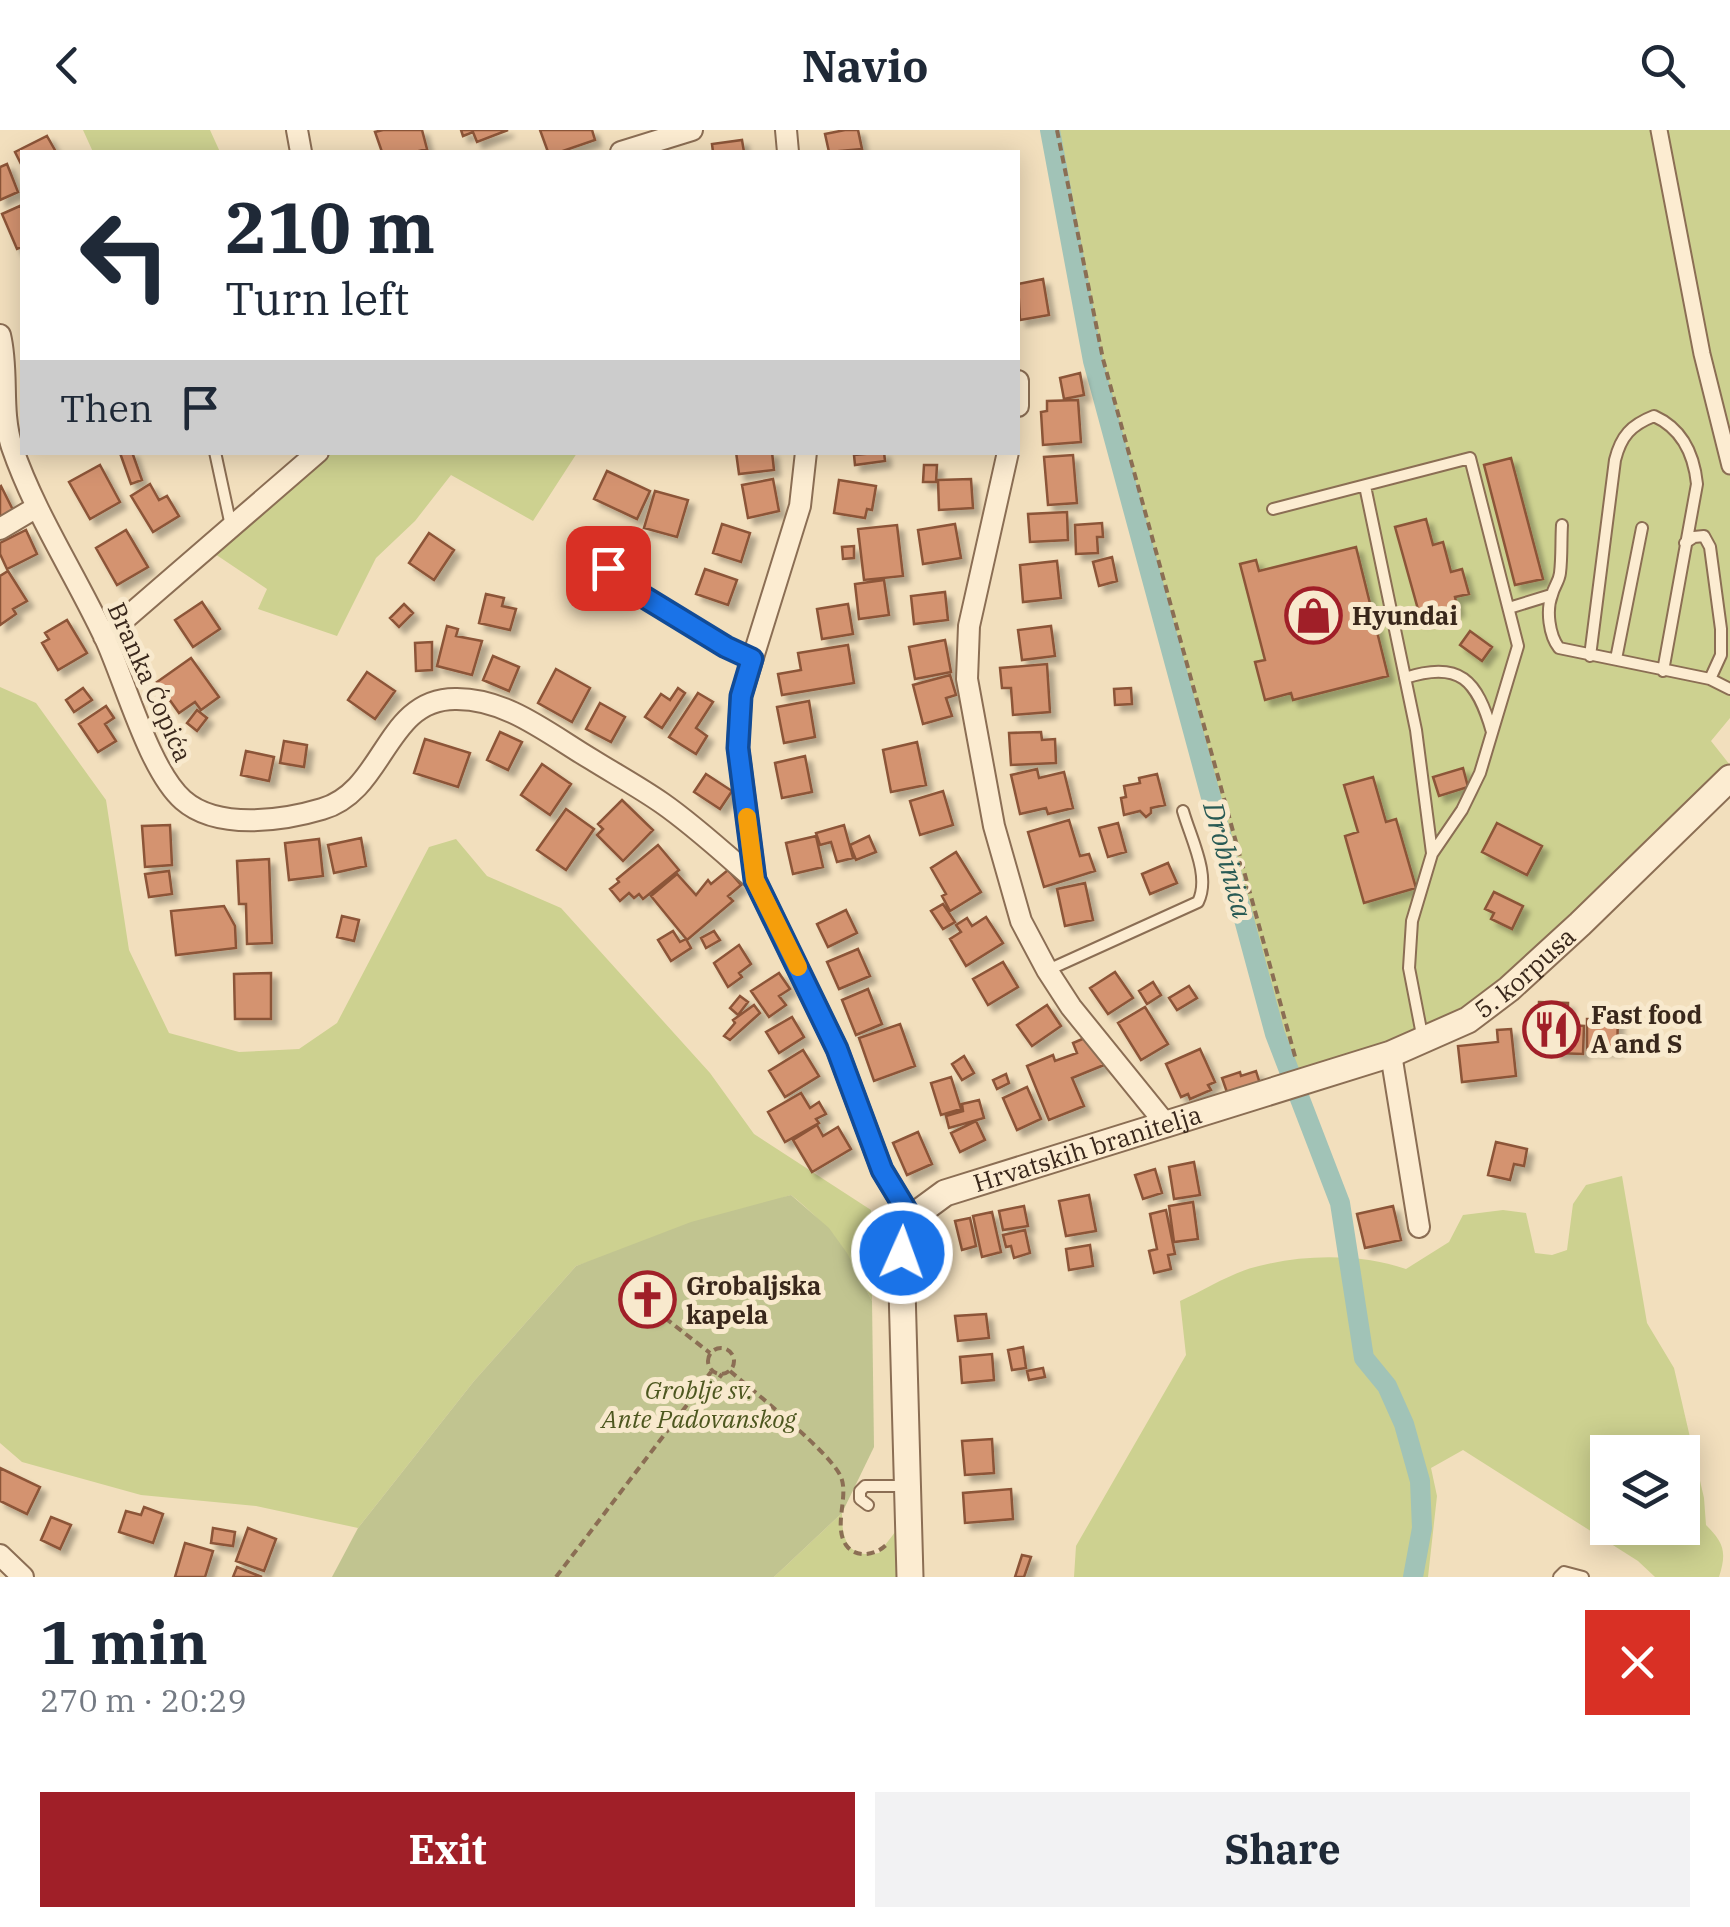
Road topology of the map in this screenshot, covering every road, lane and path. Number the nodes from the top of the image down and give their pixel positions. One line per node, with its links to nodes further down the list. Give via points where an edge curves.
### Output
1 (692, 130): 4 (street)
2 (1057, 130): 39 (path, via 1103,359 1290,1048)
3 (1659, 130): 11 (street)
4 (627, 150)
5 (0, 335): 6 (street, Branka Ćopića)
6 (2, 413): 13 (street, Branka Ćopića)
7 (216, 455): 16 (lane)
8 (315, 455): 16 (street)
9 (806, 455): 25 (street, via 800,506)
10 (1007, 455): 36 (street, via 969,626 967,679 1004,867 1021,921)
11 (1730, 466)
12 (1365, 486): 14 (lane); 22 (lane, via 1470,458); 28 (lane)
13 (37, 507): 18 (street); 23 (street, Branka Ćopića)
14 (1273, 509)
15 (1562, 525): 21 (lane, via 1558,583)
16 (231, 527): 23 (street)
17 (1642, 528): 26 (lane)
18 (0, 529)
19 (1684, 544): 24 (lane, via 1694,460 1668,422 1654,416 1620,440 1614,460); 27 (lane); 29 (lane, via 1704,536 1710,546 1721,656)
20 (605, 555): 25 (lane, via 618,581)
21 (1551, 595): 22 (lane); 24 (lane, via 1551,638 1559,648)
22 (1509, 608): 31 (lane, via 1518,646)
23 (104, 636): 35 (street, Branka Ćopića, via 167,781 185,802 212,817 326,809 356,790 410,713 428,702 482,701 532,721 632,783)
24 (1590, 656): 26 (lane)
25 (752, 659): 35 (street, via 741,696 738,748)
26 (1616, 659): 27 (lane)
27 (1663, 671): 29 (lane)
28 (1405, 678): 31 (lane, via 1449,670 1463,678 1477,690); 34 (lane)
29 (1710, 679): 30 (lane)
30 (1730, 689)
31 (1492, 733): 34 (lane, via 1462,810)
32 (1730, 778): 37 (street, 5. korpusa, via 1509,988 1468,1020)
33 (1183, 812): 36 (lane, via 1203,878 1198,902)
34 (1432, 854): 37 (lane, via 1412,922 1409,968)
35 (755, 880): 42 (street, via 837,1049 882,1170)
36 (1047, 970): 41 (street)
37 (1424, 1041): 38 (street, 5. korpusa)
38 (1391, 1054): 39 (street, 5. korpusa); 43 (street)
39 (1306, 1082): 40 (street, 5. korpusa)
40 (1272, 1093): 41 (street, Hrvatskih branitelja)
41 (1166, 1123): 42 (street, Hrvatskih branitelja, via 945,1193)
42 (911, 1218): 50 (street, via 902,1253)
43 (1420, 1227)
44 (665, 1318): 45 (path)
45 (710, 1353): 46 (path, via 730,1351); 47 (path)
46 (730, 1370): 48 (path); 52 (path, via 833,1463 843,1483 846,1544 869,1555)
47 (712, 1371): 48 (path); 49 (path)
48 (722, 1374): 49 (path, via 709,1392)
49 (690, 1401): 55 (path)
50 (908, 1486): 51 (lane, via 865,1486 860,1499); 56 (street)
51 (868, 1505)
52 (889, 1539)
53 (0, 1555): 54 (street)
54 (24, 1577)
55 (556, 1577)
56 (910, 1577)
57 (1559, 1577): 58 (lane)
58 (1583, 1577)

